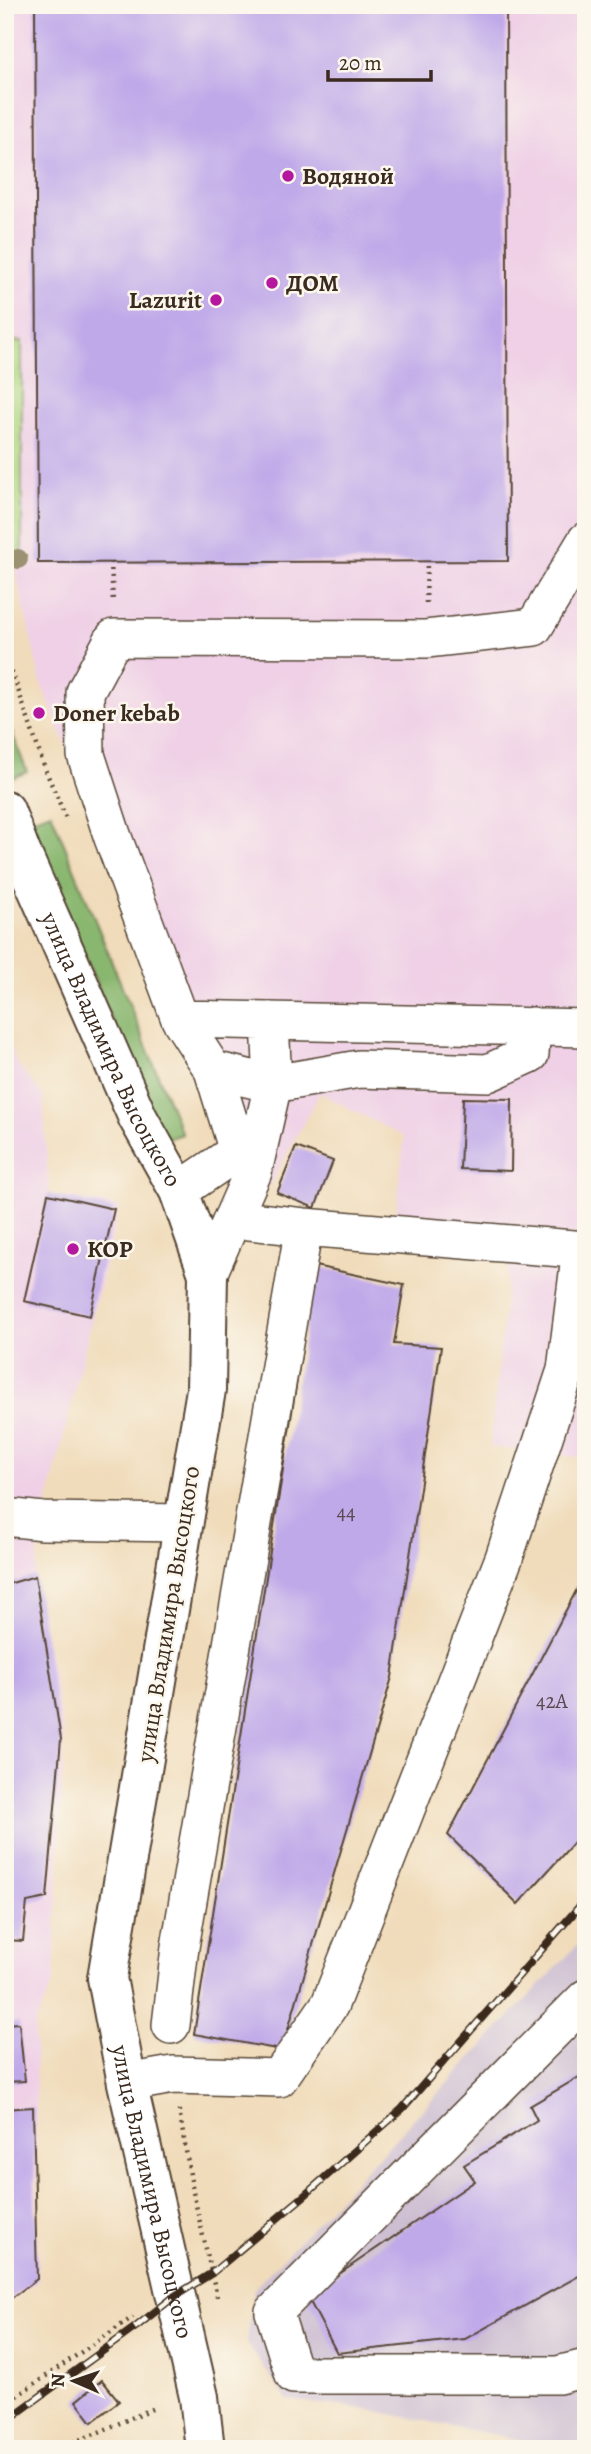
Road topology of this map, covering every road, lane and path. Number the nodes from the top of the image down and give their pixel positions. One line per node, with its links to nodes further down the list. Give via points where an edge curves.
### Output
1 (586, 541): 4 (lane, via 534,627 426,639 114,638 85,692 86,755)
2 (5, 810): 3 (main road, улица Владимира Высоцкого)
3 (13, 855): 14 (main road, улица Владимира Высоцкого, via 138,1118)
4 (180, 1019): 5 (lane); 11 (lane)
5 (270, 1021): 6 (lane); 13 (lane)
6 (359, 1022): 7 (lane); 10 (lane)
7 (443, 1024): 8 (lane); 12 (lane)
8 (532, 1026): 9 (lane); 12 (lane, via 530,1054 488,1073)
9 (586, 1028)
10 (359, 1069): 12 (lane); 13 (lane)
11 (213, 1070): 13 (lane); 14 (lane, via 238,1151)
12 (443, 1072)
13 (273, 1084): 15 (lane, via 253,1172)
14 (179, 1191): 18 (main road, улица Владимира Высоцкого)
15 (232, 1219): 16 (lane); 18 (lane)
16 (304, 1227): 17 (lane); 22 (lane, via 180,1947)
17 (584, 1250): 23 (lane, via 566,1370 504,1558 330,2004 279,2078)
18 (208, 1274): 20 (main road, улица Владимира Высоцкого, via 206,1390)
19 (5, 1517): 20 (lane)
20 (184, 1523): 24 (main road, улица Владимира Высоцкого, via 107,1978)
21 (586, 1997): 27 (lane, via 274,2312 293,2375 558,2375)
22 (172, 2025)
23 (173, 2075): 24 (lane); 25 (path)
24 (127, 2083): 31 (main road, улица Владимира Высоцкого, via 199,2398)
25 (217, 2300)
26 (133, 2316): 28 (path)
27 (586, 2368)
28 (5, 2404)
29 (154, 2408): 30 (path)
30 (53, 2449)
31 (205, 2449)

